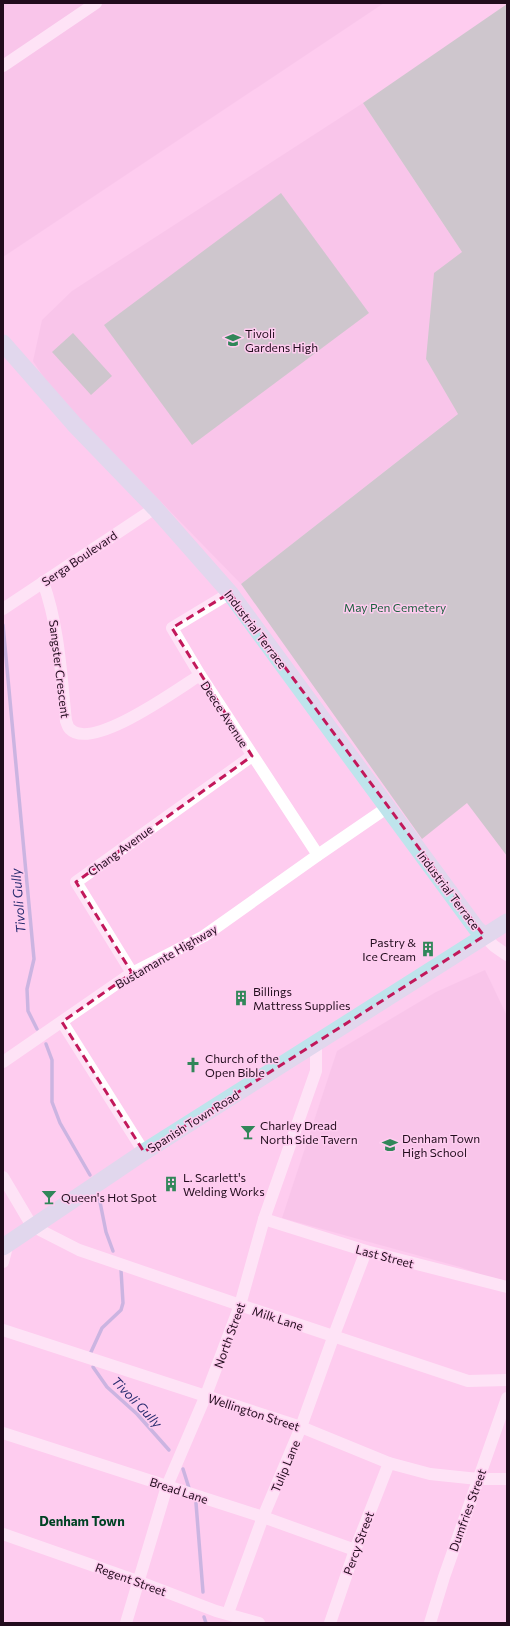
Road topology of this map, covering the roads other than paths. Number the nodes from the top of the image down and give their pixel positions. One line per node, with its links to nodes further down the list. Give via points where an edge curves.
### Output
1 (96, 3): 2 (street)
2 (3, 66)
3 (3, 343): 4 (street, Industrial Terrace, via 74,424)
4 (155, 508): 5 (street, Serga Boulevard); 6 (street, Industrial Terrace)
5 (43, 582): 7 (street, Serga Boulevard); 8 (street, Sangster Crescent, via 55,623 69,729 76,733 96,733 129,720)
6 (230, 593): 8 (street, Deece Avenue, via 172,628); 10 (street, Industrial Terrace)
7 (3, 609)
8 (200, 675): 9 (street, Deece Avenue)
9 (252, 756): 11 (street, Deece Avenue); 15 (street, Chang Avenue, via 76,882)
10 (388, 807): 11 (street, Bustamante Highway); 13 (street, Industrial Terrace)
11 (318, 855): 15 (street, Bustamante Highway, via 204,936)
12 (507, 922): 13 (street, Spanish Town Road)
13 (484, 936): 14 (street); 17 (street, Spanish Town Road)
14 (507, 955)
15 (132, 973): 16 (street, Bustamante Highway)
16 (62, 1022): 18 (street, Bustamante Highway); 19 (street)
17 (316, 1043): 19 (street, Spanish Town Road); 21 (street, North Street, via 316,1071)
18 (3, 1062)
19 (144, 1152): 22 (street, Spanish Town Road)
20 (3, 1177): 22 (street)
21 (264, 1219): 24 (street, Last Street); 27 (street, North Street)
22 (32, 1226): 23 (street, Spanish Town Road); 27 (street, Milk Lane, via 79,1250)
23 (5, 1245): 25 (street)
24 (366, 1251): 26 (street, Last Street); 29 (street, Tulip Lane)
25 (3, 1262)
26 (507, 1287)
27 (240, 1305): 29 (street, Milk Lane); 31 (street, North Street)
28 (3, 1330): 31 (street, Wellington Street)
29 (334, 1335): 30 (street, Milk Lane, via 468,1381); 33 (street, Tulip Lane)
30 (507, 1380)
31 (206, 1395): 33 (street, Wellington Street); 38 (street, North Street)
32 (507, 1398): 36 (street, Dumfries Street)
33 (301, 1427): 35 (street, Wellington Street); 39 (street, Tulip Lane)
34 (3, 1433): 38 (street, Bread Lane)
35 (389, 1463): 36 (street, Wellington Street, via 430,1474); 41 (street, Percy Street)
36 (478, 1479): 37 (street, Wellington Street); 47 (street, Dumfries Street)
37 (507, 1479)
38 (167, 1486): 39 (street, Bread Lane); 42 (street, North Street)
39 (263, 1517): 41 (street, Bread Lane); 43 (street, Tulip Lane)
40 (3, 1534): 42 (street, Regent Street)
41 (355, 1550): 46 (street, Percy Street)
42 (140, 1582): 43 (street, Regent Street, via 216,1611); 44 (street, North Street)
43 (228, 1613): 45 (street, Regent Street)
44 (126, 1623)
45 (259, 1623)
46 (330, 1623)
47 (430, 1623)

